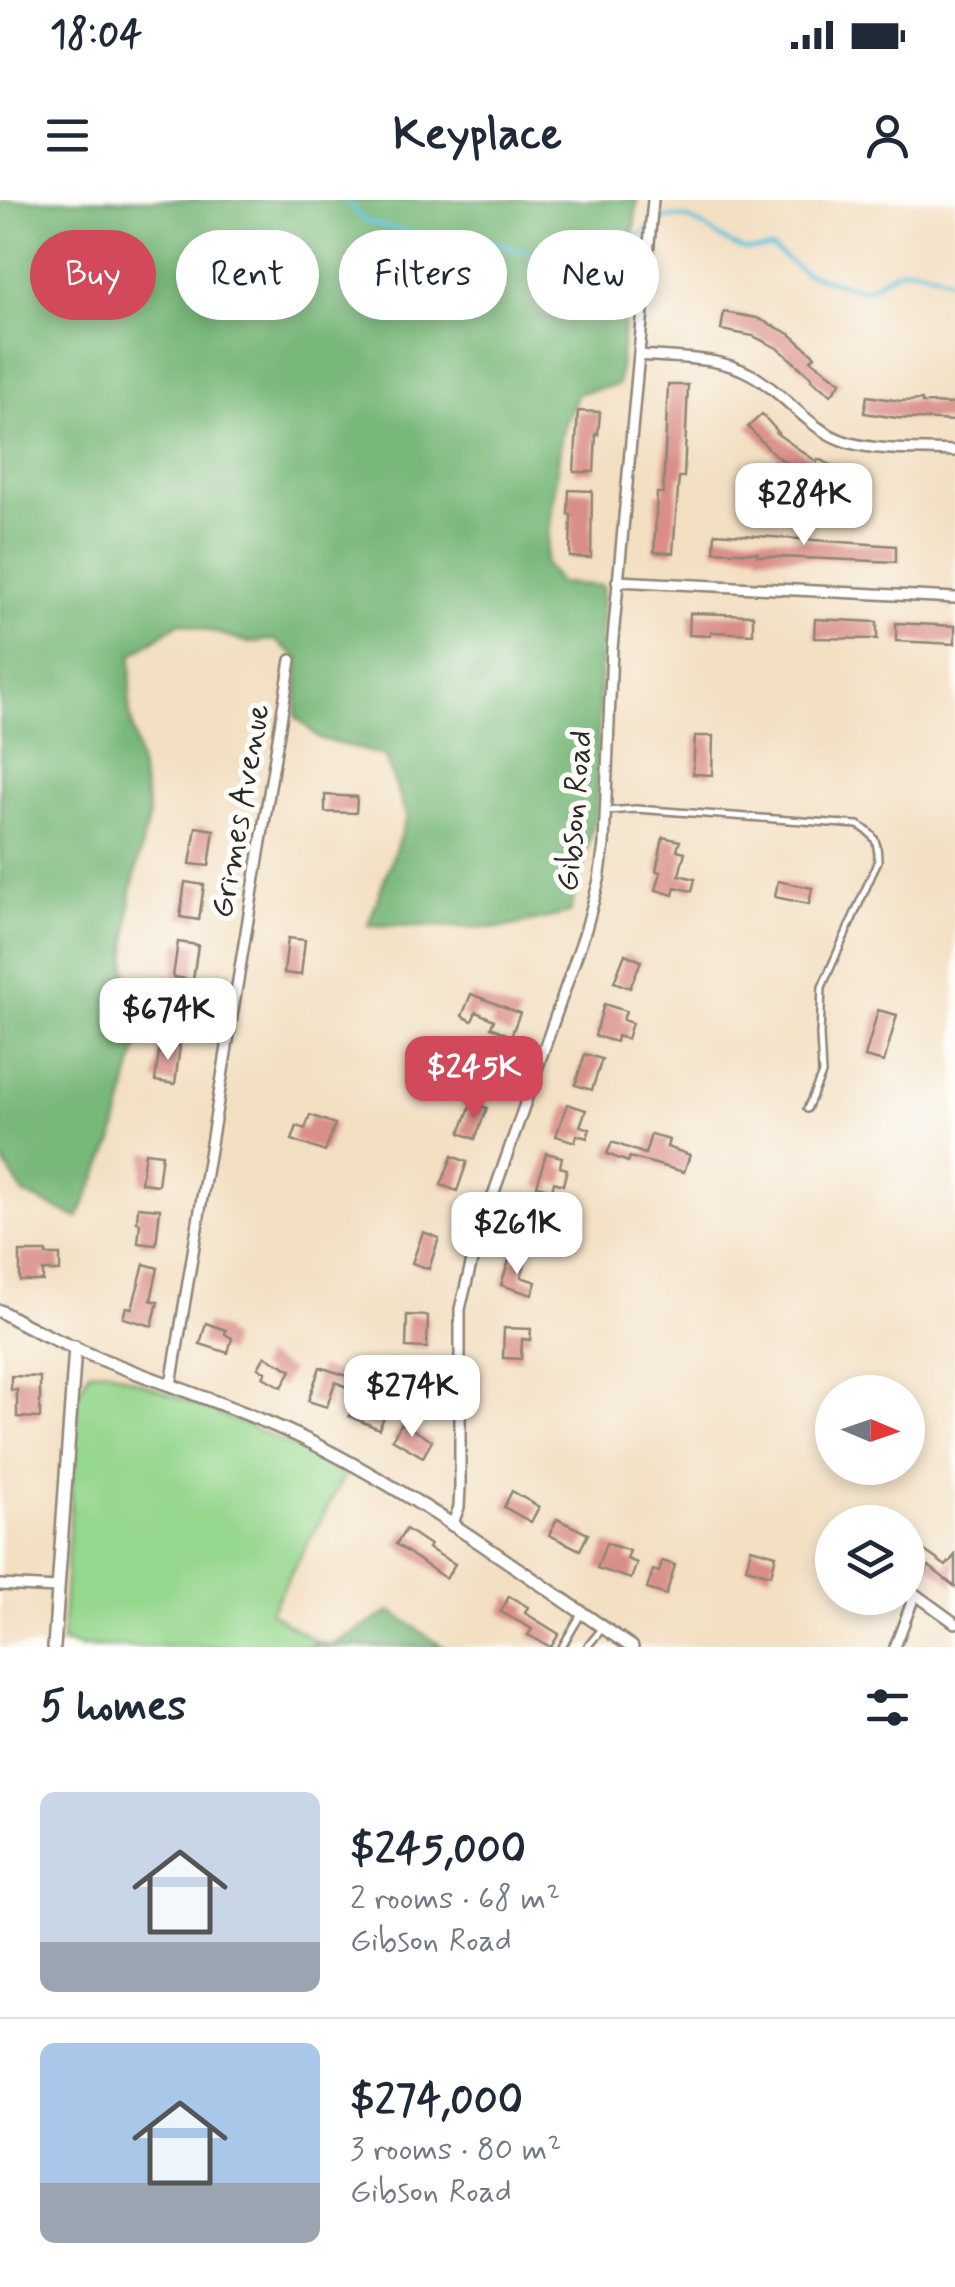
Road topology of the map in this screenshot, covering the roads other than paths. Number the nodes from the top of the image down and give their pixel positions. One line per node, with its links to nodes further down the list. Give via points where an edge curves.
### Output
1 (653, 200): 2 (street, Gibson Road)
2 (639, 355): 3 (street, via 734,366 848,442); 4 (street, Gibson Road)
3 (955, 451)
4 (617, 581): 5 (street); 7 (street, Gibson Road)
5 (955, 598)
6 (291, 660): 11 (street, Grimes Avenue)
7 (607, 811): 8 (lane, via 858,825 872,832 878,860 822,987 822,1074); 12 (street, Gibson Road, via 586,929 464,1288 460,1488)
8 (808, 1109)
9 (0, 1311): 10 (street)
10 (75, 1347): 11 (street); 14 (street)
11 (171, 1384): 12 (street, via 296,1435)
12 (452, 1526): 16 (street)
13 (0, 1585): 14 (street)
14 (58, 1588): 20 (street)
15 (925, 1601): 18 (street)
16 (582, 1613): 19 (street); 21 (lane)
17 (905, 1615): 24 (street)
18 (955, 1623)
19 (603, 1628): 22 (lane); 23 (street)
20 (54, 1647)
21 (562, 1647)
22 (588, 1647)
23 (632, 1647)
24 (895, 1647)

